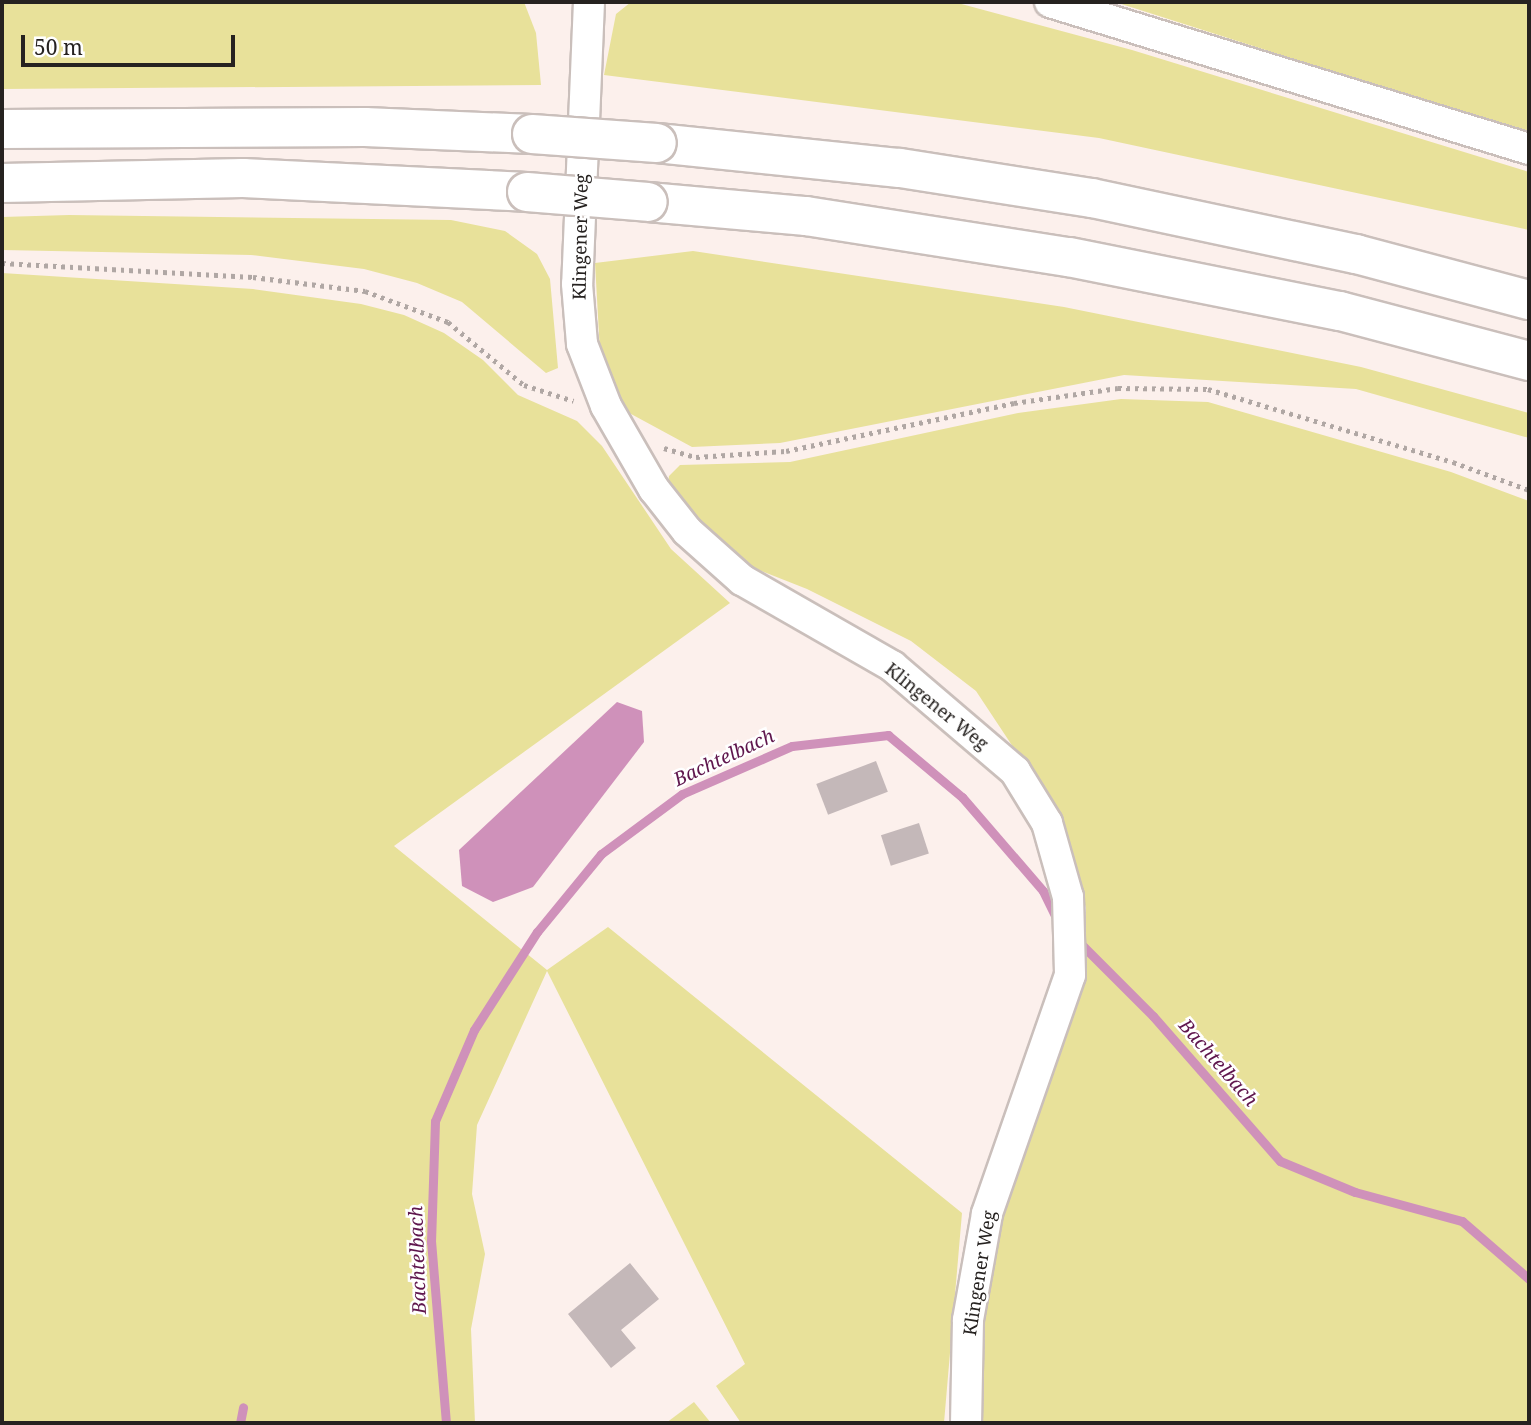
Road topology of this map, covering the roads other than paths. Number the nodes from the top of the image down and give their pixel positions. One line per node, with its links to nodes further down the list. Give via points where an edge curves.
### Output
1 (589, 2): 8 (street, Klingener Weg, via 577,284 582,344 606,406 654,489 687,531 742,580 892,666 1015,771 1047,822 1069,911 1070,975 986,1214 968,1320)
2 (1051, 2): 4 (street)
3 (2, 129): 6 (highway, bridge, via 365,127 657,143 900,168 1092,198 1356,254)
4 (1529, 149)
5 (2, 183): 7 (highway, bridge, via 243,178 527,191 806,216 1069,257 1340,311)
6 (1529, 300)
7 (1527, 362)
8 (965, 1423)

